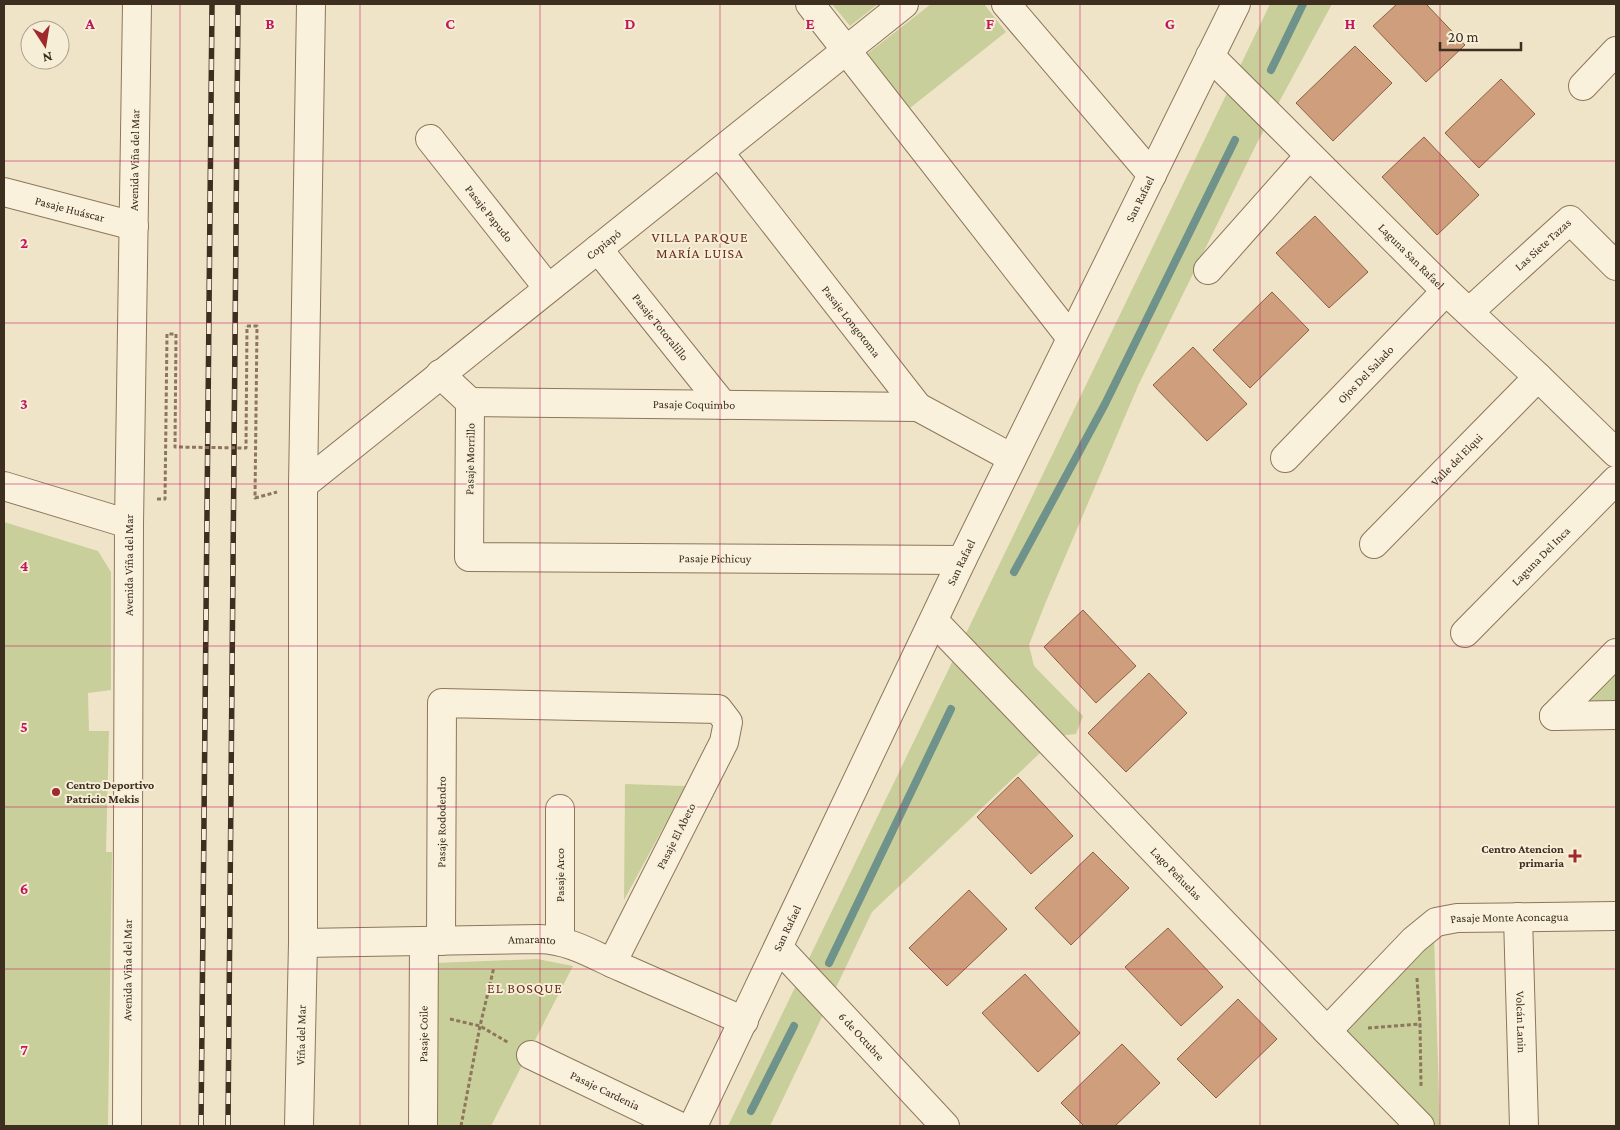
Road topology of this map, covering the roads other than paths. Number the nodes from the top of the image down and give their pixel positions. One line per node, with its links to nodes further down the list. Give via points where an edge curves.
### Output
1 (137, 4): 16 (street, Avenida Viña del Mar)
2 (311, 4): 33 (street)
3 (810, 4): 7 (street)
4 (904, 4): 7 (street, Copiapó)
5 (1006, 4): 14 (street)
6 (1236, 4): 9 (street, San Rafael)
7 (846, 50): 12 (street, Copiapó); 23 (street)
8 (1616, 51): 10 (street)
9 (1210, 56): 13 (street, Laguna San Rafael); 14 (street, San Rafael)
10 (1584, 86)
11 (430, 139): 20 (street, Pasaje Papudo)
12 (719, 152): 17 (street, Copiapó); 28 (street, Pasaje Longotoma)
13 (1309, 156): 19 (street); 21 (street, Laguna San Rafael)
14 (1152, 176): 23 (street, San Rafael)
15 (4, 192): 16 (street, Pasaje Huáscar)
16 (134, 226): 35 (street, Avenida Viña del Mar)
17 (598, 249): 20 (street, Copiapó); 27 (street, Pasaje Totoralillo)
18 (1616, 266): 22 (street, Las Siete Tazas, via 1570,220)
19 (1208, 270)
20 (548, 288): 24 (street, Copiapó)
21 (1446, 291): 22 (street, Laguna San Rafael); 31 (street, Ojos Del Salado)
22 (1469, 312): 25 (street, Laguna San Rafael)
23 (1071, 338): 30 (street, San Rafael)
24 (440, 374): 26 (street); 33 (street, Copiapó)
25 (1538, 377): 29 (street, Laguna San Rafael); 36 (street, Valle del Elqui)
26 (470, 402): 27 (street, Pasaje Coquimbo); 37 (street, Pasaje Morrillo)
27 (722, 406): 28 (street, Pasaje Coquimbo)
28 (918, 407): 30 (street, Pasaje Longotoma)
29 (1616, 453)
30 (1012, 458): 38 (street, San Rafael)
31 (1286, 458)
32 (1616, 480): 40 (street, Laguna Del Inca)
33 (303, 485): 49 (street)
34 (4, 486): 35 (street)
35 (129, 524): 56 (street, Avenida Viña del Mar)
36 (1374, 544)
37 (469, 557): 38 (street, Pasaje Pichicuy)
38 (962, 560): 39 (street, San Rafael)
39 (934, 621): 50 (street, San Rafael); 53 (street, Lago Peñuelas)
40 (1465, 633)
41 (1616, 653): 43 (street, via 1554,716)
42 (718, 709): 47 (street, Pasaje Rododendro, via 442,703); 51 (street, Pasaje El Abeto, via 728,722 724,742)
43 (1616, 715)
44 (560, 809): 48 (street, Pasaje Arco)
45 (1616, 916): 46 (street, Pasaje Monte Aconcagua)
46 (1518, 917): 53 (street, Pasaje Monte Aconcagua, via 1457,918 1436,922 1414,940); 62 (street, Volcán Lanin)
47 (433, 941): 48 (street, Amaranto); 49 (street, Amaranto); 58 (street, Pasaje Coile, via 424,1013)
48 (560, 941): 51 (street, Amaranto)
49 (303, 943): 57 (street, Viña del Mar)
50 (779, 948): 52 (street, San Rafael); 60 (street, 6 de Octubre)
51 (612, 963): 52 (street, Amaranto)
52 (744, 1021): 55 (street, San Rafael)
53 (1327, 1031): 61 (street, Lago Peñuelas)
54 (531, 1055): 59 (street, Pasaje Cardenia)
55 (705, 1120)
56 (127, 1126)
57 (299, 1126)
58 (423, 1126)
59 (679, 1126)
60 (944, 1126)
61 (1420, 1126)
62 (1524, 1126)

